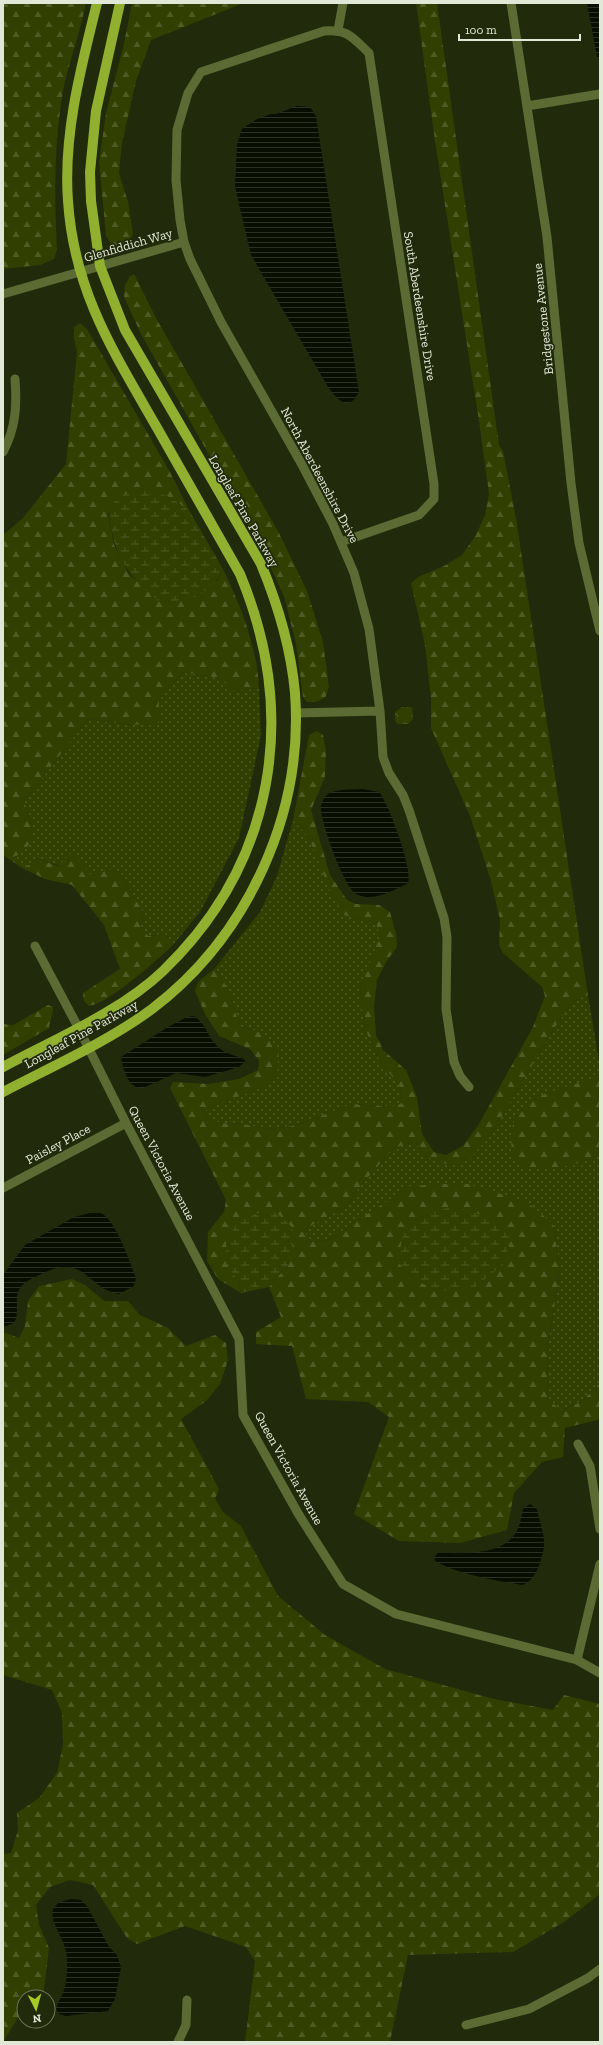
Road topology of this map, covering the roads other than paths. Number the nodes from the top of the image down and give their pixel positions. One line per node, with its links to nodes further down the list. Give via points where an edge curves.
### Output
1 (97, 3): 10 (main road, Longleaf Pine Parkway, via 73,107 68,162 68,202)
2 (120, 3): 9 (main road, Longleaf Pine Parkway, via 96,111 90,172 91,201)
3 (342, 3): 5 (street)
4 (511, 3): 7 (street, Bridgestone Avenue)
5 (338, 30): 8 (street, North Aberdeenshire Drive, via 324,31 200,72 188,93 177,130 176,180); 14 (street, South Aberdeenshire Drive, via 350,34 368,53 434,484 434,499 419,515)
6 (600, 94): 7 (street)
7 (528, 106): 15 (street, Bridgestone Avenue, via 547,237 579,543)
8 (184, 242): 9 (street, Glenfiddich Way); 14 (street, North Aberdeenshire Drive, via 221,322 301,463)
9 (100, 266): 10 (street, Glenfiddich Way); 17 (main road, Longleaf Pine Parkway, via 125,330 261,564 274,594 290,653)
10 (80, 272): 11 (street, Glenfiddich Way); 19 (main road, Longleaf Pine Parkway, via 106,339 240,574 252,602 267,658 273,713 272,747 259,815 233,878 217,904 194,937 162,972 121,1003)
11 (3, 294)
12 (15, 379): 13 (street, via 15,422)
13 (3, 452)
14 (341, 542): 16 (street, North Aberdeenshire Drive, via 354,573 369,628)
15 (600, 631)
16 (380, 711): 17 (street); 22 (street, North Aberdeenshire Drive, via 383,756 409,810 444,918 447,937 446,1009 454,1062 460,1076)
17 (296, 713): 20 (main road, Longleaf Pine Parkway, via 295,749 281,822 253,888 236,917 212,952 173,991 134,1022)
18 (34, 946): 19 (street, Queen Victoria Avenue)
19 (78, 1027): 20 (street, Queen Victoria Avenue); 21 (main road, Longleaf Pine Parkway)
20 (88, 1047): 23 (main road, Longleaf Pine Parkway); 24 (street, Queen Victoria Avenue)
21 (3, 1067)
22 (469, 1087)
23 (3, 1092)
24 (126, 1123): 25 (street, Paisley Place); 29 (street, Queen Victoria Avenue, via 240,1339 243,1415 299,1515 343,1584 396,1614)
25 (3, 1188)
26 (578, 1444): 27 (street, via 590,1466)
27 (600, 1529)
28 (600, 1564): 29 (street)
29 (577, 1660): 30 (street, Queen Victoria Avenue)
30 (600, 1673)
31 (600, 1969): 33 (street, via 529,2009)
32 (187, 2000): 34 (street, via 186,2025)
33 (466, 2025)
34 (178, 2042)

